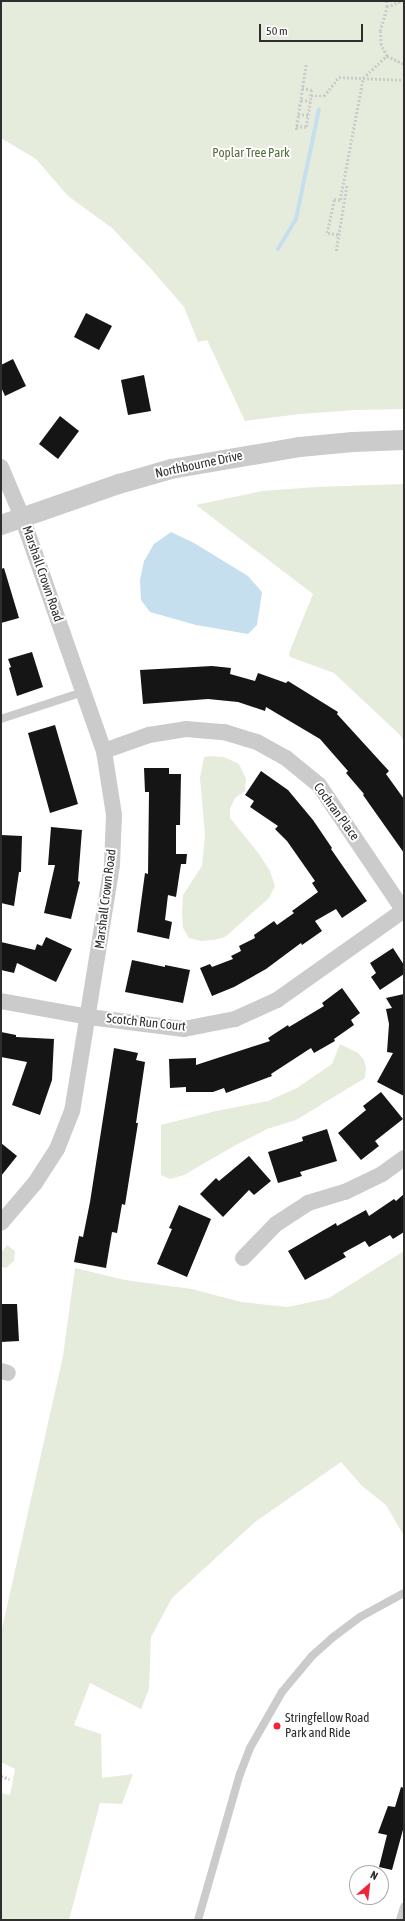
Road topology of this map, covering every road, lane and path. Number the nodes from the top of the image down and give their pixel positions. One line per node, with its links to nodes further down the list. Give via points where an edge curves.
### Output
1 (386, 1): 3 (path)
2 (404, 2): 3 (path)
3 (387, 7): 4 (path, via 380,31 381,45)
4 (387, 56): 6 (path); 7 (path)
5 (306, 64): 9 (path)
6 (404, 64)
7 (363, 78): 8 (path); 10 (path, via 339,77 324,96); 18 (path)
8 (404, 80)
9 (302, 88): 10 (path, via 312,90); 11 (path)
10 (311, 96): 12 (path)
11 (301, 100): 12 (path); 13 (path)
12 (310, 101): 14 (path)
13 (298, 114): 14 (path); 15 (path)
14 (308, 115): 15 (path, via 306,126)
15 (296, 126): 16 (path)
16 (296, 130)
17 (347, 184): 19 (path)
18 (340, 200): 19 (path); 20 (path, via 334,199 327,233)
19 (344, 201): 20 (path)
20 (338, 235): 21 (path)
21 (336, 251)
22 (404, 440): 24 (street, Northbourne Drive, via 300,447 178,467)
23 (1, 467): 24 (street, Marshall Crown Road)
24 (22, 517): 25 (street, Northbourne Drive); 26 (street, Marshall Crown Road)
25 (1, 525)
26 (84, 692): 27 (lane); 28 (street, Marshall Crown Road)
27 (1, 719)
28 (104, 751): 29 (street, Cochran Place, via 149,735 186,728 224,732 262,745 286,758 319,785); 31 (street, Marshall Crown Road, via 114,815 112,865)
29 (404, 911): 31 (street, Scotch Run Court, via 277,1000 235,1019 184,1029)
30 (1, 1001): 31 (street, Scotch Run Court)
31 (89, 1017): 33 (street, Marshall Crown Road, via 72,1112 56,1149 35,1182)
32 (404, 1158): 34 (street, via 382,1174 345,1192 308,1203 276,1224)
33 (1, 1223)
34 (243, 1258)
35 (404, 1593): 39 (lane, via 360,1617 332,1638 312,1656 282,1692 250,1748 240,1774)
36 (1, 1776): 37 (path)
37 (10, 1779)
38 (404, 1907): 40 (lane)
39 (198, 1920)
40 (400, 1920)

